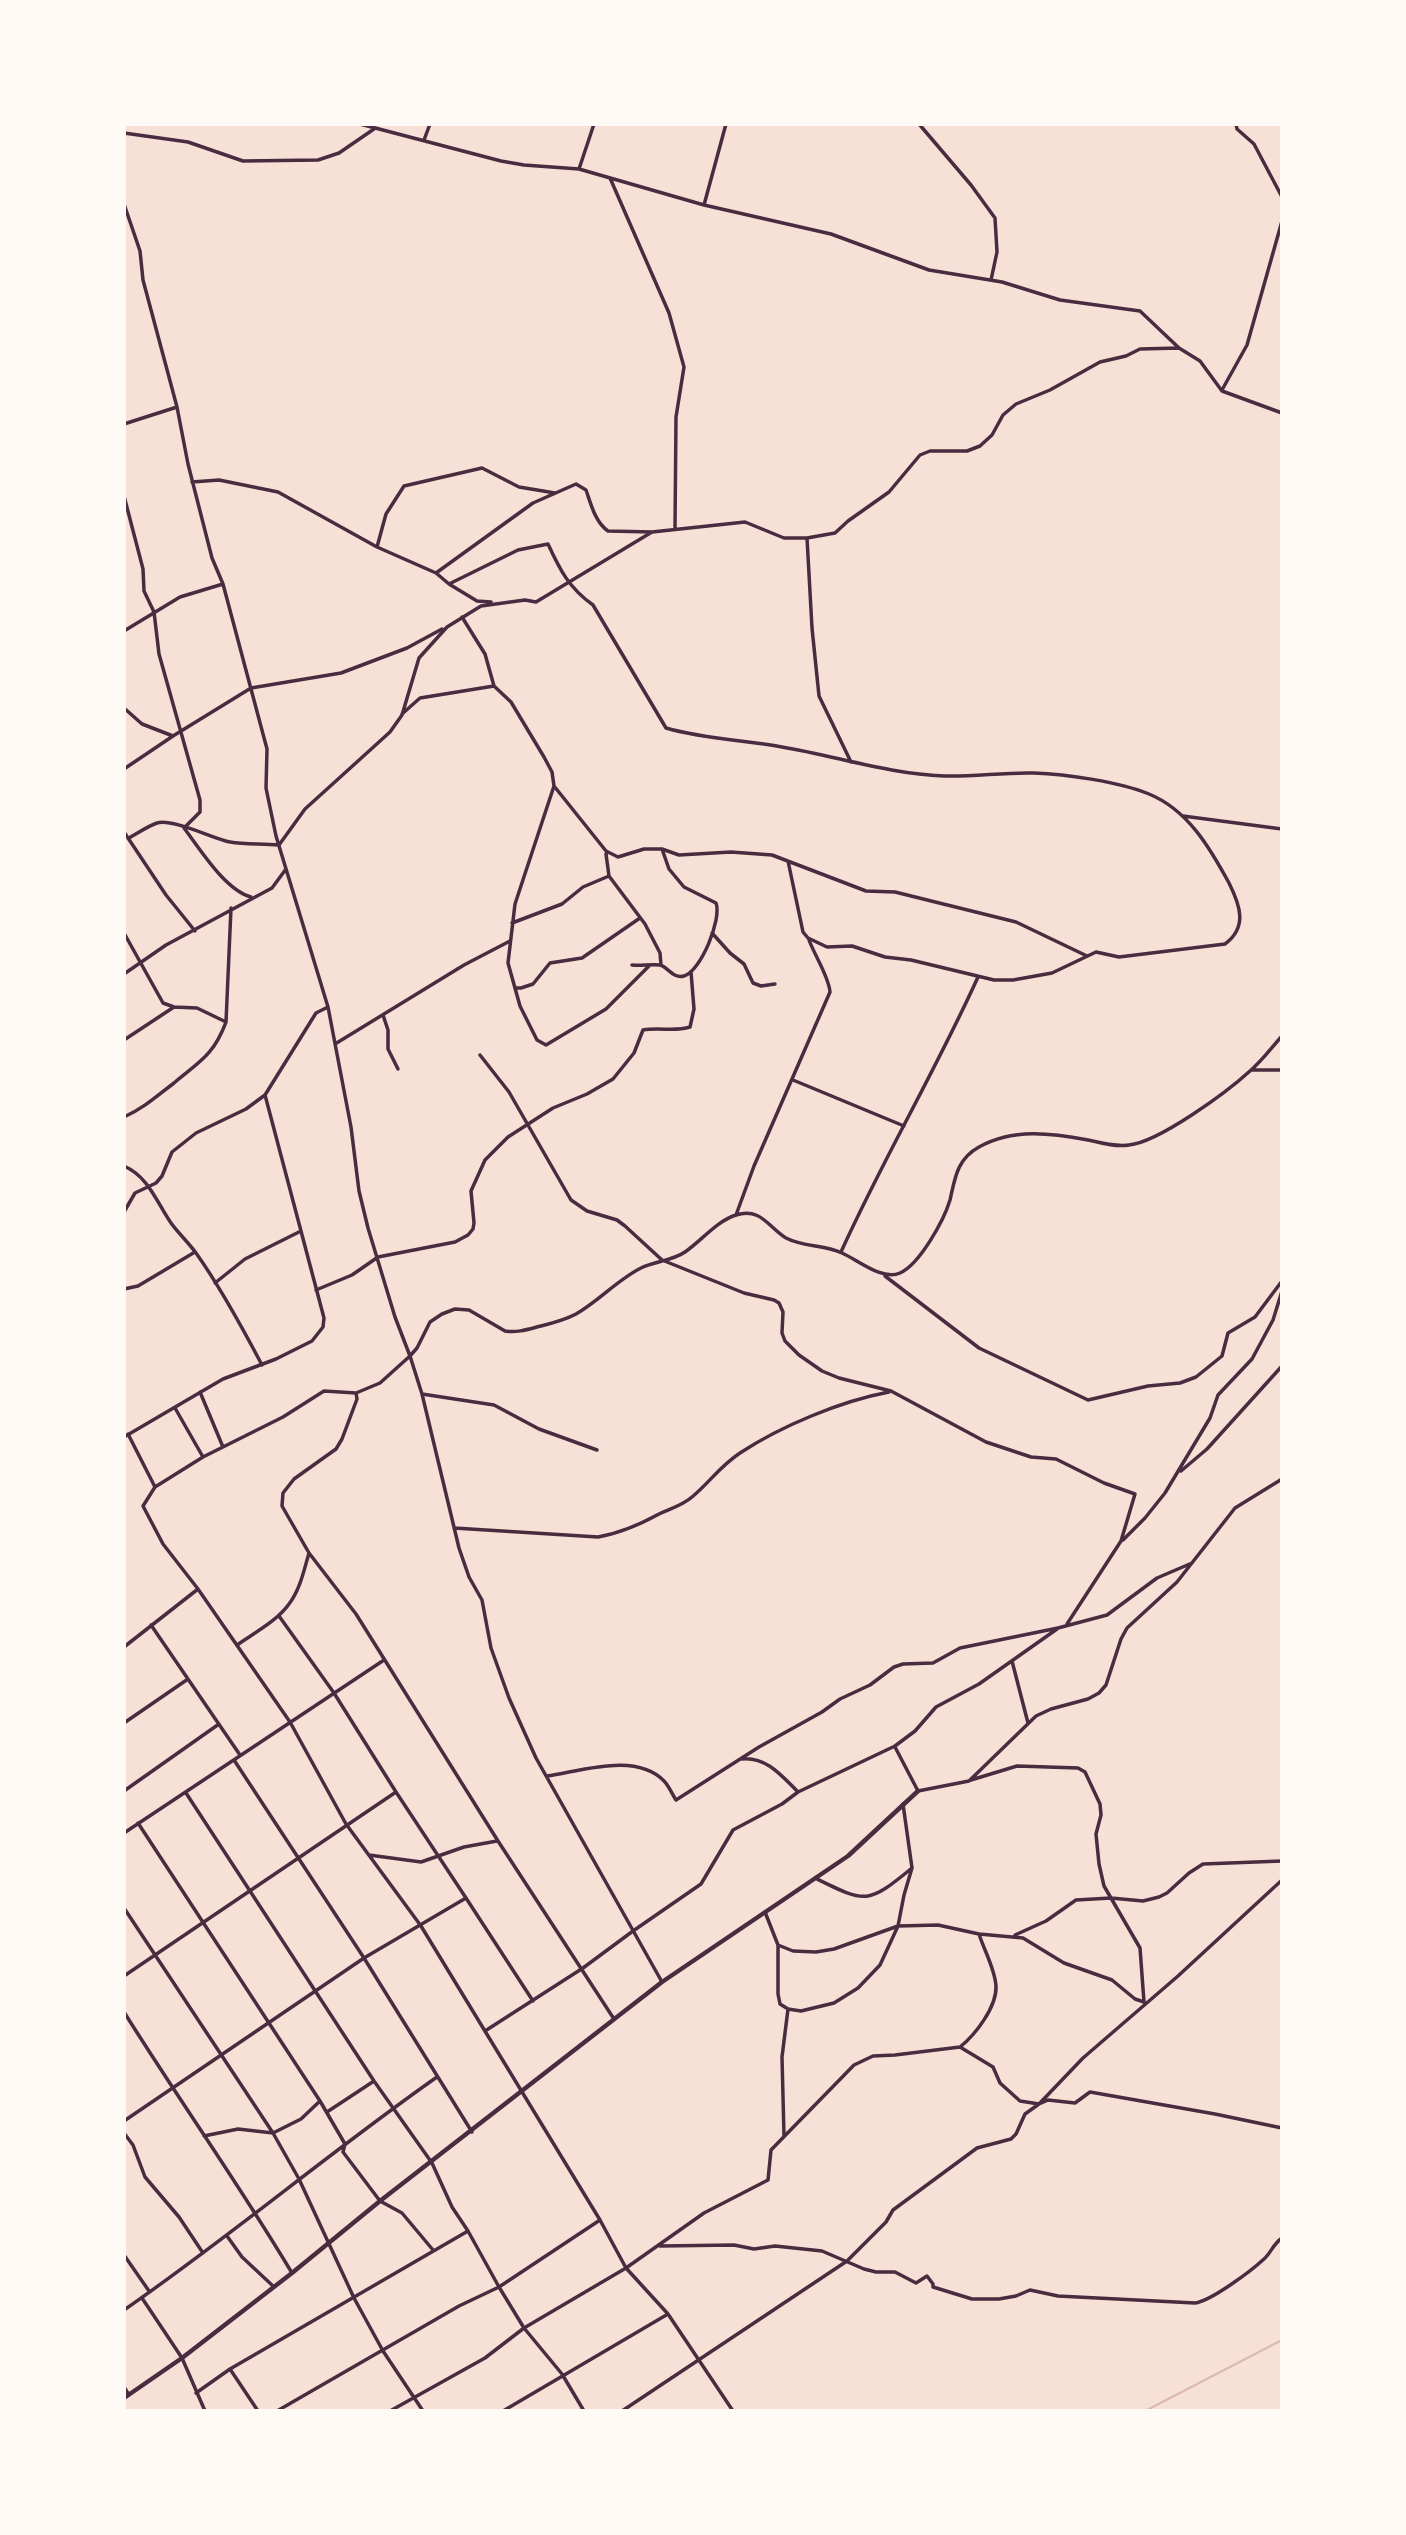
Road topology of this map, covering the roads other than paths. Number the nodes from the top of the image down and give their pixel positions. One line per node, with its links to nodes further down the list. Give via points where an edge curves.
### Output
1 (360, 124): 7 (street)
2 (430, 124): 9 (street)
3 (594, 124): 10 (street)
4 (726, 124): 14 (street)
5 (919, 124): 16 (street, via 995,218 997,252)
6 (1236, 124): 12 (street, via 1254,144)
7 (374, 129): 8 (street, via 338,153 318,160 243,161 188,142); 9 (street)
8 (124, 133)
9 (424, 140): 10 (street, via 512,163)
10 (579, 169): 11 (street)
11 (610, 178): 14 (street); 26 (street, via 669,313 684,366 676,417)
12 (1282, 197)
13 (124, 204): 19 (street, via 140,251 143,280)
14 (704, 205): 16 (street, via 831,234 929,270)
15 (1282, 221): 18 (street, via 1247,345)
16 (991, 280): 17 (street, via 1059,299 1140,311)
17 (1179, 348): 18 (street, via 1200,361); 28 (street, via 1140,349 1100,362 1016,404 980,446 967,452 920,455 876,503 835,533)
18 (1222, 391): 20 (street)
19 (177, 407): 21 (street); 22 (street)
20 (1282, 413)
21 (124, 424)
22 (192, 482): 29 (street, via 219,480 278,492); 32 (street)
23 (558, 493): 27 (street, via 576,484 586,490 598,523 608,531); 29 (street, via 519,487 482,468 404,486 386,514); 30 (street, via 533,503)
24 (124, 496): 25 (street)
25 (126, 513): 35 (street, via 144,569 144,591)
26 (676, 529): 27 (street); 28 (street, via 744,522 784,538)
27 (652, 532): 31 (street)
28 (807, 538): 45 (street, via 819,696)
29 (377, 547): 30 (street)
30 (436, 573): 33 (street)
31 (569, 583): 33 (street, via 548,544 518,550); 34 (street, via 536,602); 45 (street, via 593,605 666,728)
32 (223, 584): 35 (street, via 180,597); 40 (street)
33 (449, 584): 34 (street, via 477,601)
34 (495, 603): 36 (street)
35 (154, 612): 38 (street); 43 (street, via 159,654)
36 (462, 617): 37 (street); 39 (street, via 485,654)
37 (447, 626): 40 (street, via 407,648 341,673); 42 (street, via 419,657)
38 (124, 631)
39 (494, 686): 42 (street, via 420,698); 47 (street, via 531,731 552,772)
40 (251, 688): 43 (street); 53 (street, via 267,749 266,788)
41 (124, 708): 44 (street, via 142,724)
42 (402, 715): 53 (street, via 380,742 304,808)
43 (181, 732): 44 (street); 49 (street, via 200,800 200,812)
44 (173, 736): 46 (street)
45 (851, 762): 48 (street, via 942,776 1034,773 1103,782 1149,793)
46 (124, 769)
47 (554, 786): 55 (street); 62 (street)
48 (1182, 816): 50 (street); 68 (street, via 1206,842 1231,886 1241,917 1233,938 1225,944 1186,950 1119,957 1099,951)
49 (184, 828): 52 (street, via 159,822); 53 (street, via 232,842); 59 (street, via 229,884)
50 (1282, 829)
51 (124, 832): 52 (street)
52 (129, 838): 63 (street)
53 (279, 845): 57 (street)
54 (662, 849): 55 (street, via 644,849 624,857); 56 (street, via 679,855 757,853); 65 (street, via 669,869 684,887 716,903 719,916)
55 (606, 852): 58 (street)
56 (788, 861): 66 (street); 68 (street, via 866,891 895,892 1016,922)
57 (286, 869): 59 (street, via 272,888); 79 (street)
58 (609, 876): 61 (street); 62 (street, via 583,887 562,904)
59 (251, 897): 60 (street)
60 (232, 908): 63 (street); 81 (street)
61 (640, 918): 71 (street, via 660,953); 77 (street, via 582,958 551,963 533,984)
62 (512, 923): 67 (street)
63 (195, 931): 69 (street)
64 (124, 933): 69 (street)
65 (712, 933): 73 (street); 76 (street, via 744,964 753,983)
66 (808, 938): 75 (street, via 827,947 852,946); 89 (street, via 830,980 830,992)
67 (510, 941): 77 (street, via 508,962); 80 (street)
68 (1087, 956): 75 (street, via 1039,977)
69 (142, 963): 74 (street); 78 (street, via 163,1003)
70 (632, 965): 72 (street)
71 (661, 965): 72 (street); 73 (street, via 676,976)
72 (649, 966): 77 (street, via 606,1009 546,1045 537,1040)
73 (691, 972): 92 (street, via 694,1009 690,1027 643,1030 634,1053 612,1079)
74 (124, 974)
75 (978, 977): 93 (street)
76 (775, 984)
77 (514, 988)
78 (174, 1007): 81 (street, via 197,1008); 83 (street)
79 (328, 1007): 84 (street); 90 (street, via 316,1013)
80 (383, 1015): 84 (street); 86 (street, via 388,1049)
81 (226, 1022): 91 (street, via 220,1039 204,1059 143,1109)
82 (1282, 1036): 87 (street)
83 (124, 1040)
84 (335, 1044): 101 (street, via 359,1191)
85 (480, 1055): 92 (street)
86 (398, 1069)
87 (1252, 1070): 88 (street); 103 (street, via 1147,1141 1128,1146 1030,1133 979,1147 961,1163 946,1210 927,1247 901,1273)
88 (1282, 1070)
89 (793, 1080): 93 (street); 97 (street)
90 (265, 1095): 95 (street, via 188,1139 172,1152 162,1176); 98 (street)
91 (124, 1116)
92 (527, 1125): 101 (street, via 508,1137 480,1168 471,1191 474,1223 468,1235 456,1242); 102 (street, via 571,1200 625,1226)
93 (904, 1126): 100 (street)
94 (124, 1166): 95 (street, via 136,1171)
95 (148, 1186): 96 (street, via 135,1193); 99 (street)
96 (124, 1212)
97 (736, 1215): 100 (street, via 760,1216 790,1240); 102 (street, via 685,1252)
98 (301, 1231): 105 (street, via 245,1259); 107 (street)
99 (195, 1252): 105 (street); 106 (street, via 138,1286)
100 (841, 1252): 103 (street)
101 (378, 1257): 107 (street, via 352,1275); 109 (street)
102 (662, 1260): 109 (street, via 631,1274 576,1314 524,1331 505,1331 469,1310 442,1314 430,1322); 112 (street, via 774,1300 783,1312 785,1340 799,1355 839,1378)
103 (880, 1272): 104 (street, via 979,1348 1088,1400 1196,1377 1222,1356 1228,1333 1255,1317)
104 (1282, 1281)
105 (215, 1283): 110 (street)
106 (124, 1289)
107 (316, 1290): 110 (street, via 324,1318 319,1333)
108 (1282, 1291): 121 (street, via 1252,1359 1218,1395)
109 (410, 1356): 114 (street, via 380,1383); 115 (street)
110 (262, 1365): 113 (street)
111 (1282, 1366): 121 (street, via 1208,1449)
112 (891, 1391): 124 (street, via 848,1402 760,1441 717,1470 692,1497 615,1534 598,1537); 125 (street, via 986,1441 1031,1457 1056,1459 1132,1492 1136,1499)
113 (200, 1392): 116 (street); 118 (street)
114 (356, 1394): 118 (street, via 324,1391); 126 (street, via 342,1440 283,1493 282,1506)
115 (422, 1394): 119 (street, via 494,1405 539,1429); 124 (street)
116 (175, 1408): 117 (street); 120 (street)
117 (126, 1435): 123 (street)
118 (223, 1447): 120 (street)
119 (597, 1450)
120 (203, 1457): 123 (street)
121 (1179, 1472): 125 (street, via 1145,1518)
122 (1282, 1479): 127 (street, via 1235,1508)
123 (155, 1488): 128 (street, via 143,1506 163,1544)
124 (454, 1528): 147 (street, via 469,1577 482,1600 491,1648 509,1698)
125 (1121, 1541): 130 (street)
126 (309, 1553): 129 (street, via 297,1591); 135 (street)
127 (1192, 1563): 130 (street, via 1157,1578 1107,1615); 141 (street, via 1127,1628 1106,1685 1098,1693 1044,1712)
128 (198, 1589): 131 (street); 133 (street)
129 (279, 1616): 133 (street); 138 (street)
130 (1067, 1624): 132 (street)
131 (151, 1625): 134 (street); 137 (street)
132 (1058, 1628): 136 (street); 146 (street, via 960,1648 933,1662 894,1667)
133 (237, 1645): 139 (street)
134 (124, 1647)
135 (384, 1660): 138 (street); 158 (street)
136 (1012, 1661): 141 (street); 143 (street, via 936,1707)
137 (188, 1679): 140 (street); 142 (street)
138 (334, 1693): 139 (street); 151 (street)
139 (290, 1722): 144 (street); 156 (street)
140 (124, 1723)
141 (1028, 1723): 148 (street)
142 (219, 1724): 144 (street); 149 (street)
143 (895, 1746): 150 (street); 152 (street)
144 (240, 1755): 145 (street)
145 (234, 1760): 153 (street); 161 (street)
146 (719, 1772): 147 (street, via 677,1800 663,1780 645,1768 622,1765); 152 (street, via 738,1760 752,1758 778,1772)
147 (546, 1776): 174 (street)
148 (969, 1781): 150 (street); 168 (street, via 1017,1766 1081,1769 1100,1804 1096,1852)
149 (124, 1791)
150 (918, 1791): 154 (street)
151 (396, 1792): 156 (street); 160 (street)
152 (798, 1792): 174 (street, via 733,1830 701,1884)
153 (186, 1793): 155 (street); 166 (street)
154 (903, 1804): 163 (street); 164 (street, via 848,1856)
155 (138, 1823): 157 (street); 171 (street)
156 (345, 1824): 159 (street); 161 (street)
157 (124, 1833)
158 (498, 1841): 160 (street); 180 (street)
159 (367, 1854): 160 (street, via 421,1862); 172 (street)
160 (438, 1854): 167 (street)
161 (298, 1857): 166 (street); 179 (street)
162 (1282, 1861): 168 (street, via 1203,1864 1159,1897 1143,1901)
163 (912, 1868): 164 (street, via 884,1890 855,1898); 173 (street)
164 (815, 1878): 170 (street)
165 (1282, 1880): 185 (street)
166 (250, 1890): 171 (street); 183 (street)
167 (466, 1898): 172 (street); 184 (street)
168 (1111, 1898): 176 (street, via 1076,1900 1046,1922); 185 (street, via 1140,1948)
169 (124, 1908): 178 (street)
170 (765, 1912): 177 (street); 182 (street)
171 (202, 1923): 178 (street); 189 (street)
172 (421, 1926): 179 (street); 190 (street)
173 (898, 1926): 175 (street, via 938,1925); 177 (street, via 816,1952); 186 (street, via 880,1965 858,1988 834,2003 801,2011)
174 (633, 1931): 180 (street); 182 (street)
175 (979, 1934): 176 (street); 191 (street, via 996,1988 982,2021)
176 (1013, 1936): 185 (street, via 1064,1964 1112,1980)
177 (778, 1945): 186 (street, via 778,1994 780,2004)
178 (155, 1956): 181 (street); 192 (street)
179 (364, 1958): 183 (street); 193 (street)
180 (583, 1968): 184 (street); 188 (street)
181 (125, 1975)
182 (662, 1982): 188 (street)
183 (317, 1990): 189 (street); 194 (street)
184 (533, 2001): 190 (street)
185 (1144, 2003): 198 (street)
186 (788, 2009): 207 (street, via 782,2057)
187 (124, 2012): 195 (street)
188 (615, 2020): 196 (street)
189 (269, 2022): 192 (street); 197 (street)
190 (485, 2031): 196 (street)
191 (960, 2047): 198 (street, via 993,2067 1000,2083 1020,2101); 207 (street, via 873,2056 854,2065)
192 (220, 2055): 195 (street); 205 (street)
193 (437, 2077): 199 (street); 203 (street)
194 (374, 2081): 199 (street); 200 (street)
195 (172, 2088): 201 (street); 206 (street)
196 (522, 2092): 203 (street); 213 (street)
197 (320, 2101): 200 (street); 205 (street, via 301,2119)
198 (1039, 2104): 202 (street, via 1075,2103 1090,2092); 222 (street, via 1026,2114 1011,2138 977,2148 899,2205)
199 (393, 2108): 208 (street); 209 (street)
200 (327, 2112): 208 (street)
201 (124, 2120)
202 (1282, 2128)
203 (472, 2132): 209 (street)
204 (124, 2133): 220 (street, via 145,2177)
205 (274, 2133): 206 (street, via 238,2129); 210 (street)
206 (204, 2136): 212 (street)
207 (784, 2138): 218 (street, via 771,2150 768,2180 704,2213)
208 (345, 2144): 210 (street); 211 (street, via 344,2152)
209 (432, 2163): 211 (street); 214 (street)
210 (299, 2179): 212 (street); 217 (street)
211 (380, 2201): 217 (street); 219 (street, via 402,2213)
212 (257, 2214): 215 (street); 224 (street)
213 (600, 2220): 223 (street); 226 (street)
214 (468, 2231): 219 (street); 226 (street)
215 (227, 2236): 220 (street); 225 (street)
216 (1282, 2238): 222 (street, via 1265,2258 1213,2296 1195,2303 1058,2296 1030,2290 999,2299 972,2299 933,2287 927,2276 916,2283 895,2272 876,2272)
217 (329, 2245): 224 (street); 229 (street)
218 (659, 2246): 222 (street, via 781,2246 822,2251); 223 (street)
219 (433, 2250): 229 (street)
220 (203, 2253): 227 (street)
221 (124, 2255): 227 (street)
222 (847, 2261): 235 (street)
223 (626, 2268): 231 (street); 232 (street)
224 (292, 2273): 225 (street)
225 (273, 2286): 234 (street)
226 (499, 2287): 232 (street); 233 (street)
227 (150, 2292): 228 (street)
228 (142, 2298): 230 (street); 234 (street)
229 (354, 2298): 233 (street); 236 (street)
230 (124, 2310)
231 (668, 2314): 235 (street); 237 (street)
232 (524, 2328): 237 (street); 241 (street, via 485,2358)
233 (383, 2351): 241 (street); 244 (street)
234 (182, 2358): 239 (street); 240 (street)
235 (701, 2360): 249 (street); 250 (street)
236 (230, 2369): 239 (street); 243 (street)
237 (562, 2375): 247 (street); 248 (street)
238 (124, 2386): 240 (street)
239 (196, 2393): 242 (street)
240 (127, 2397)
241 (414, 2398): 245 (street); 246 (street)
242 (205, 2411)
243 (258, 2411)
244 (277, 2411)
245 (390, 2411)
246 (423, 2411)
247 (503, 2411)
248 (584, 2411)
249 (622, 2411)
250 (733, 2411)

